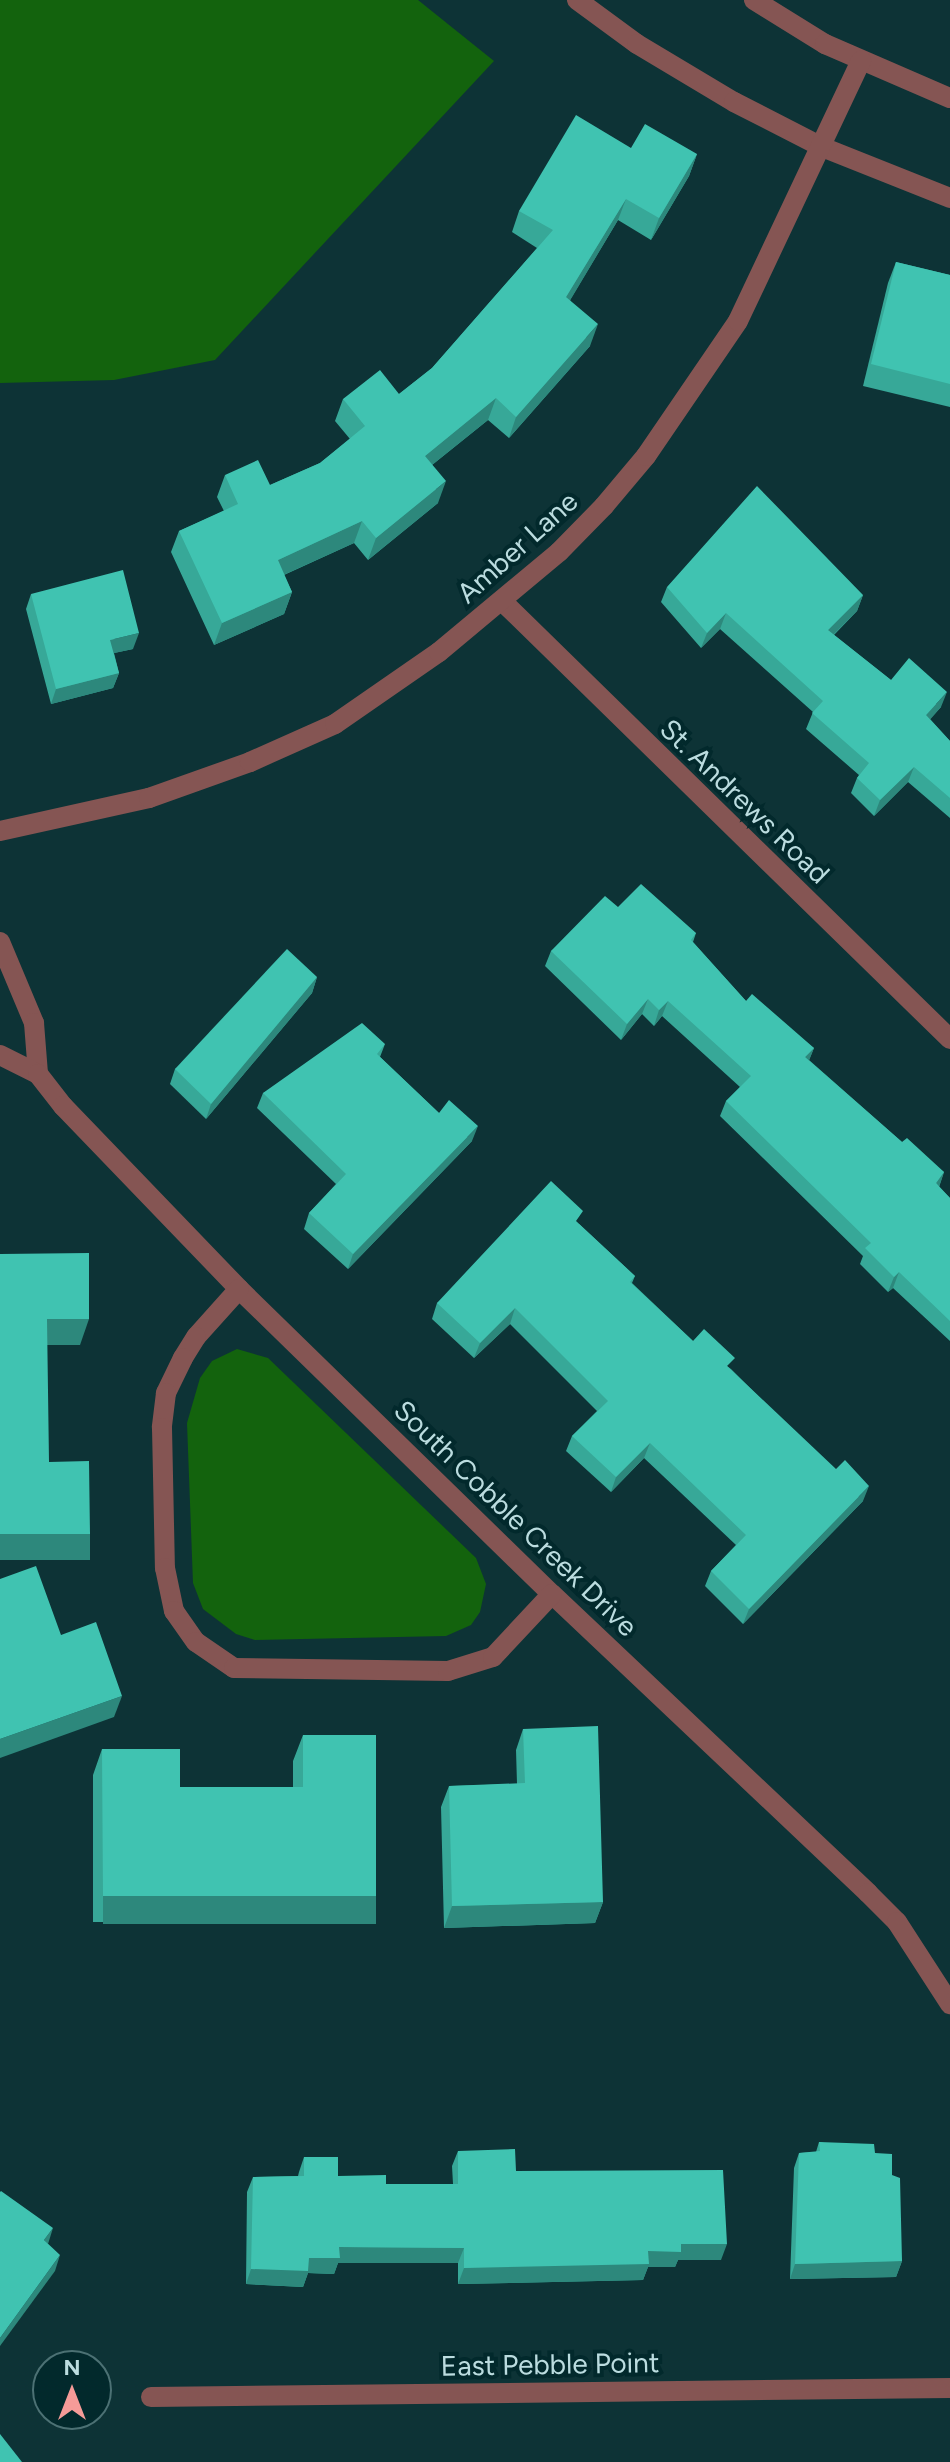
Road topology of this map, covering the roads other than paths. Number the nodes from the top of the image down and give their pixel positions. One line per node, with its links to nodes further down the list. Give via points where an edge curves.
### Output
1 (577, 0): 5 (street, via 637,44)
2 (754, 0): 3 (street)
3 (861, 61): 4 (street); 5 (street, Amber Lane)
4 (950, 98)
5 (822, 147): 6 (street); 7 (street, Amber Lane, via 738,321 676,415 604,506)
6 (950, 198)
7 (503, 602): 8 (street, Amber Lane, via 439,652 321,730 149,798); 10 (street, St. Andrews Road)
8 (0, 831)
9 (0, 942): 12 (street, via 34,1023)
10 (950, 1039)
11 (0, 1055): 12 (street, South Cobble Creek Drive)
12 (38, 1074): 13 (street, South Cobble Creek Drive)
13 (239, 1289): 14 (street, South Cobble Creek Drive); 14 (street, via 196,1337 166,1393 165,1568 174,1611 196,1642 234,1668 448,1671 493,1657)
14 (552, 1594): 15 (street, South Cobble Creek Drive, via 897,1922)
15 (950, 2004)
16 (950, 2388): 17 (street, East Pebble Point)
17 (151, 2397)

